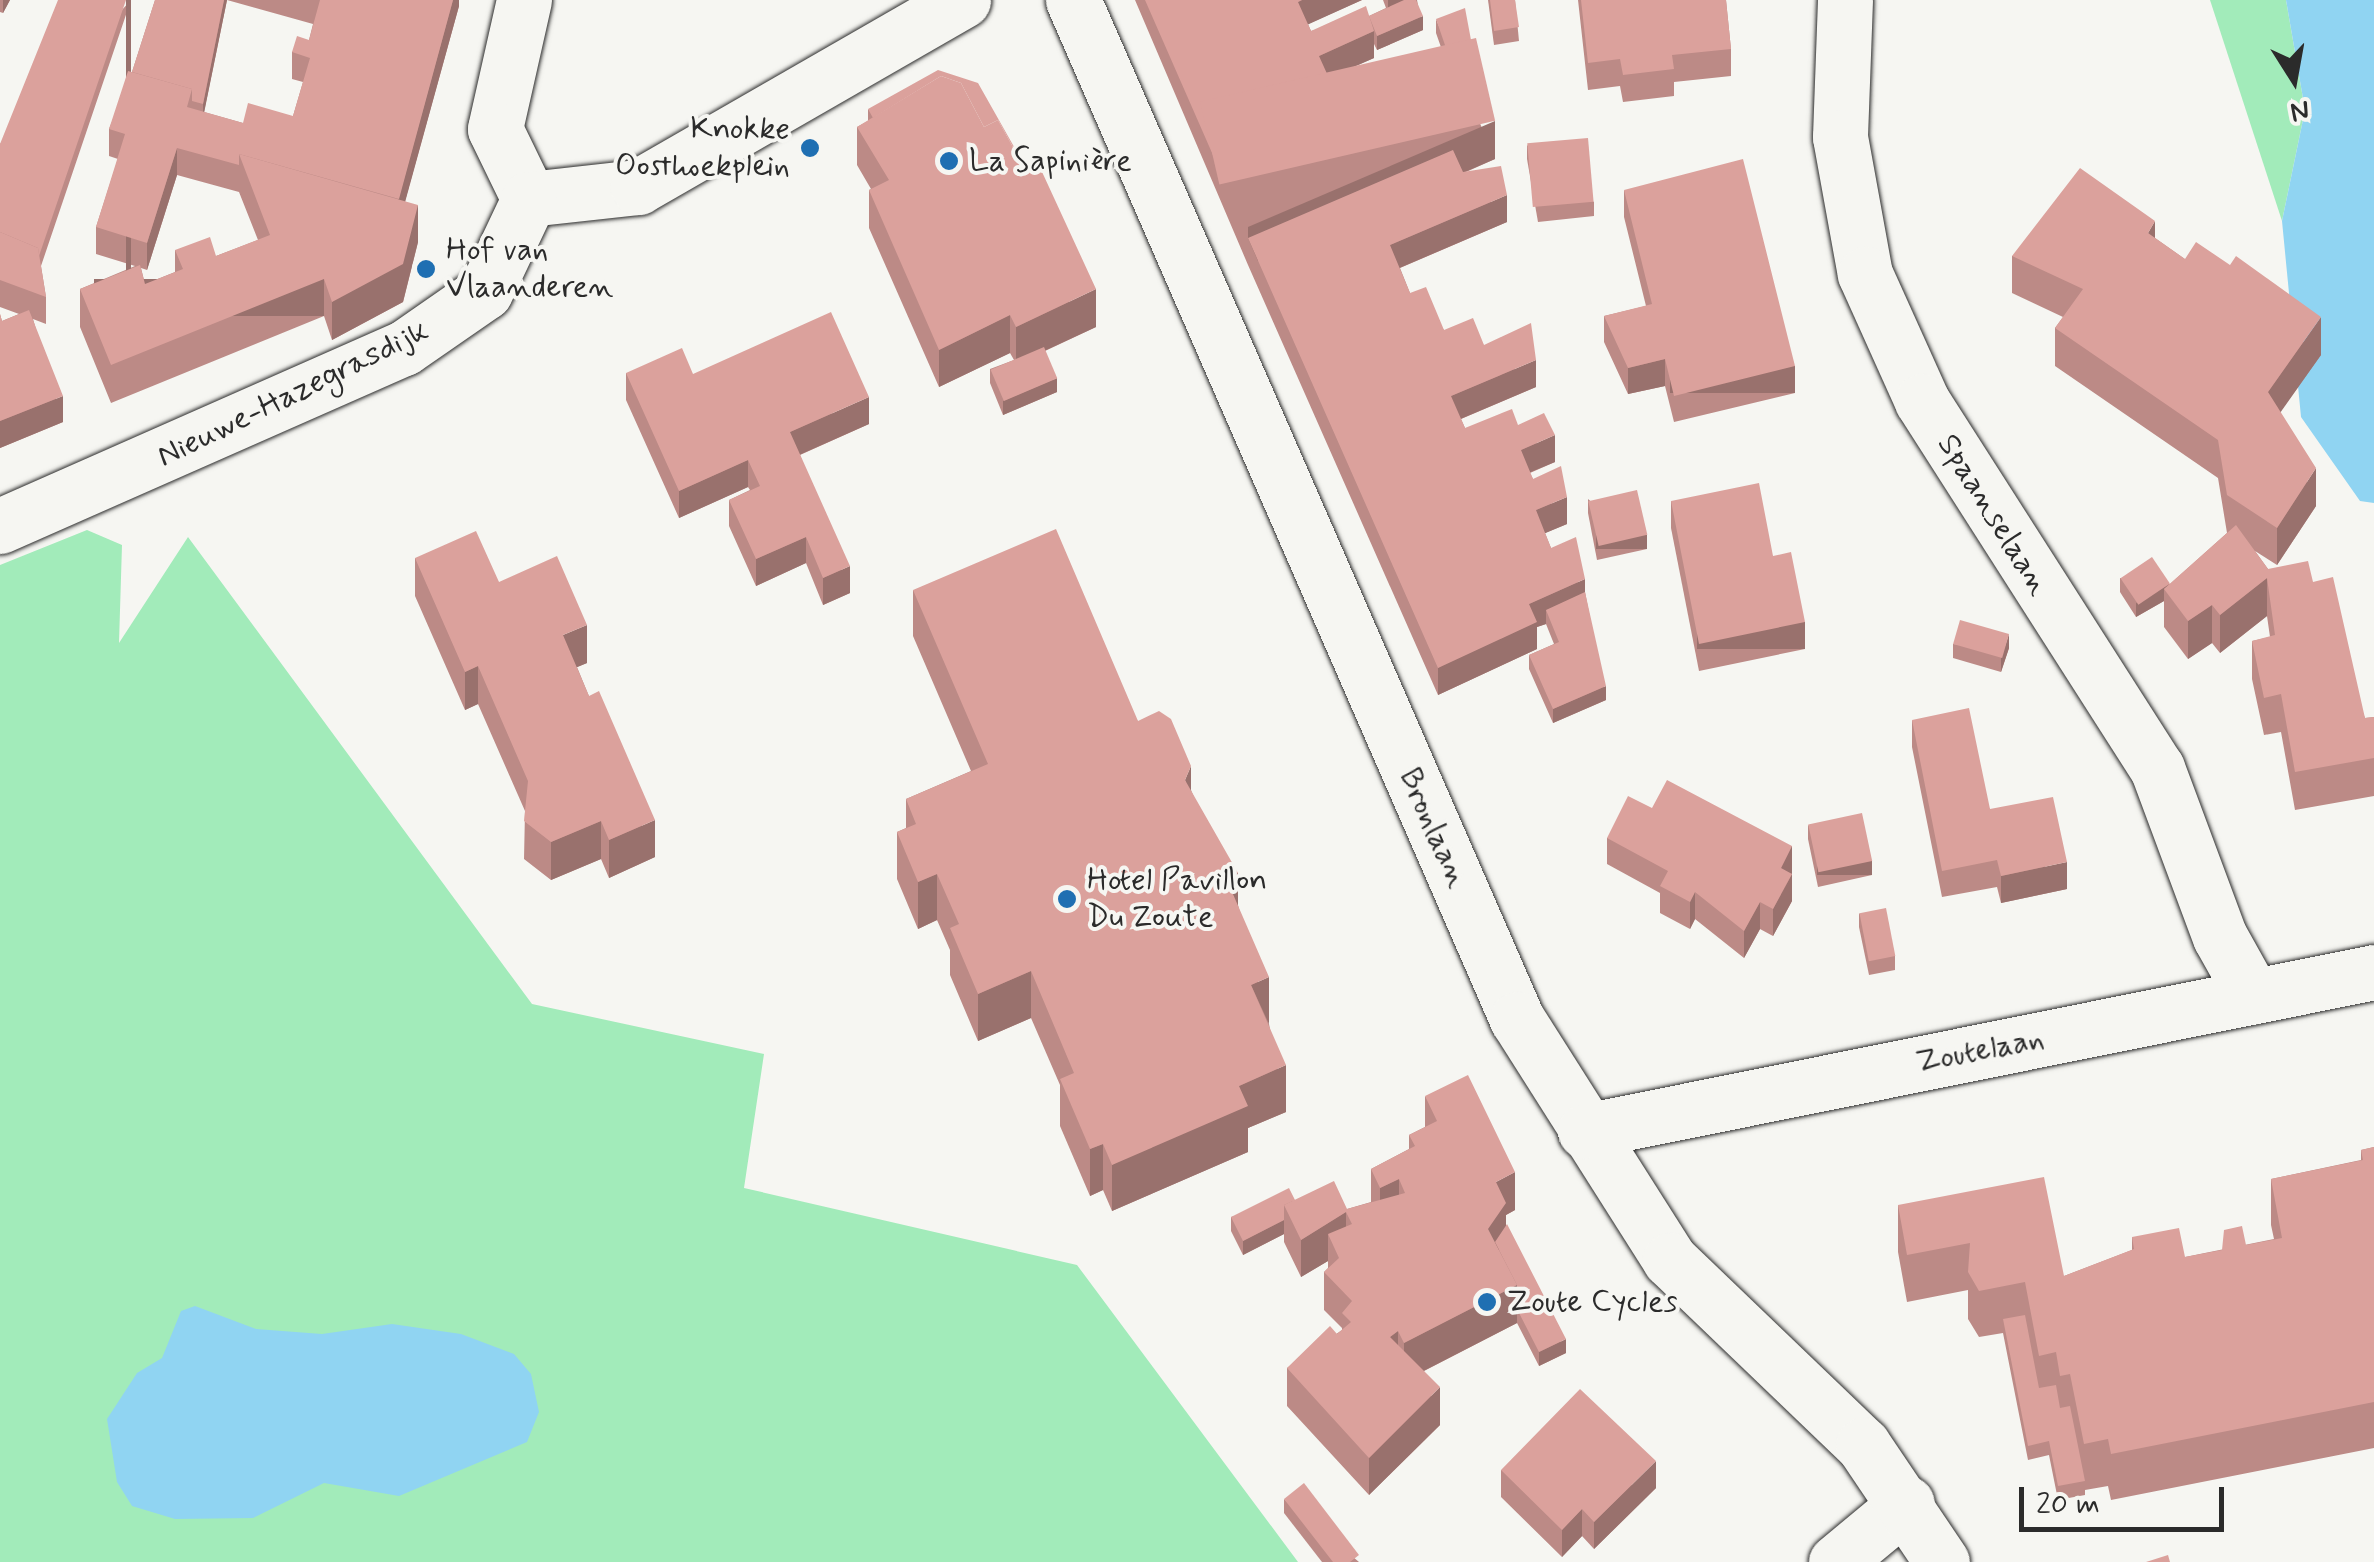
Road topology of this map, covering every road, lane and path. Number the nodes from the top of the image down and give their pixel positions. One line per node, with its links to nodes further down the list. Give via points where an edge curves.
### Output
1 (524, 0): 5 (street, via 495,130)
2 (963, 0): 5 (street, via 638,187)
3 (1073, 0): 9 (street, Bronlaan, via 1518,1019)
4 (1846, 0): 8 (street, Spaanselaan, via 1840,137 1866,274 1922,401 2158,768 2220,937)
5 (530, 199): 6 (street, Nieuwe-Hazegrasdijk, via 485,292 404,348)
6 (0, 526)
7 (2374, 972): 8 (street, Zoutelaan)
8 (2253, 996): 9 (street, Zoutelaan)
9 (1586, 1131): 10 (street, Bronlaan, via 1670,1260 1863,1446)
10 (1907, 1503): 11 (street); 12 (street, Bronlaan)
11 (1836, 1562)
12 (1942, 1562)

